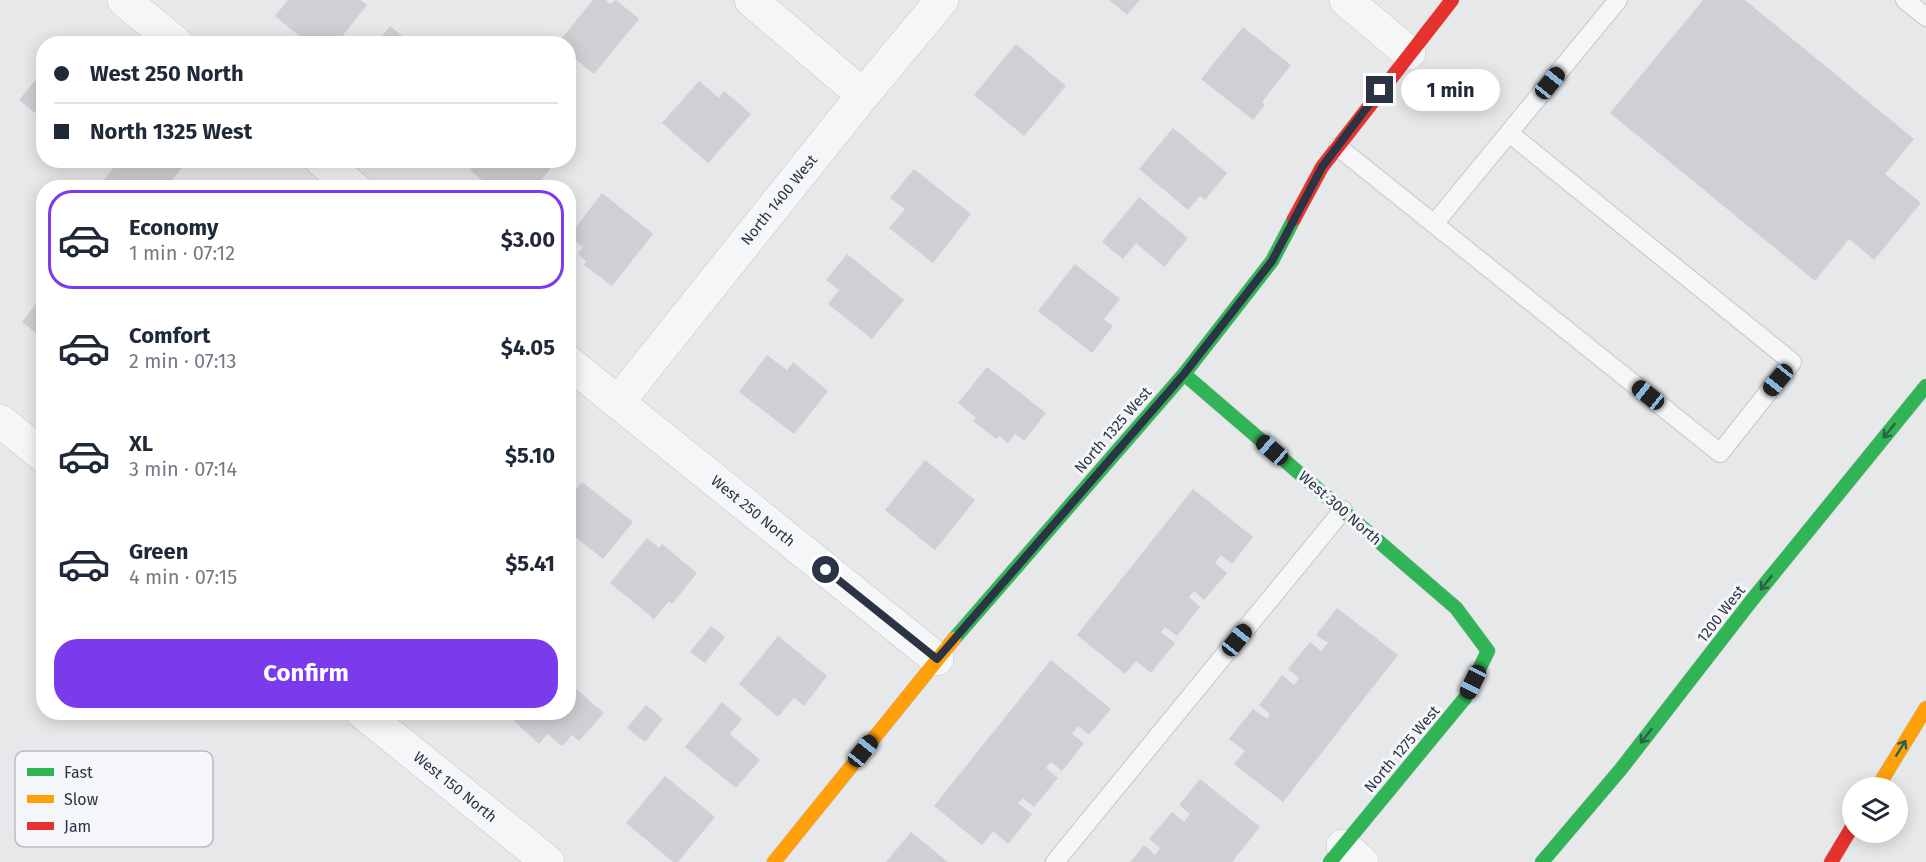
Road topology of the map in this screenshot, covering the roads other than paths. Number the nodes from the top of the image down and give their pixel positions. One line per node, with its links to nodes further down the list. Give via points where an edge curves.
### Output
1 (124, 0): 9 (street)
2 (751, 0): 11 (street)
3 (942, 0): 11 (street, North 1400 West)
4 (1347, 0): 10 (street)
5 (1452, 0): 10 (street, North 1325 West)
6 (1618, 0): 12 (lane)
7 (1905, 0): 8 (lane)
8 (1926, 17)
9 (167, 36)
10 (1409, 53): 13 (street, North 1325 West)
11 (863, 95): 20 (street, North 1400 West)
12 (1509, 133): 16 (lane); 16 (lane, via 1792,362 1720,453)
13 (1338, 147): 16 (lane); 18 (street, North 1325 West, via 1322,167 1272,261)
14 (330, 168): 15 (street)
15 (345, 180)
16 (1434, 224)
17 (576, 368): 20 (street, West 250 North)
18 (1184, 374): 23 (street, West 300 North); 25 (street, North 1325 West)
19 (1926, 386): 34 (street, 1200 West, one-way to 34, via 1621,769)
20 (618, 402): 25 (street, West 250 North)
21 (0, 421): 22 (street)
22 (36, 450)
23 (1343, 510): 24 (street, West 300 North, via 1456,608); 33 (lane)
24 (1488, 651): 30 (street, North 1275 West, via 1465,698)
25 (937, 659): 32 (street, North 1325 West)
26 (1926, 708): 28 (street, one-way to 26)
27 (372, 720): 31 (street, West 150 North)
28 (1884, 777)
29 (1842, 843): 35 (street)
30 (1345, 857)
31 (548, 862)
32 (774, 862)
33 (1055, 862)
34 (1542, 862)
35 (1831, 862)

